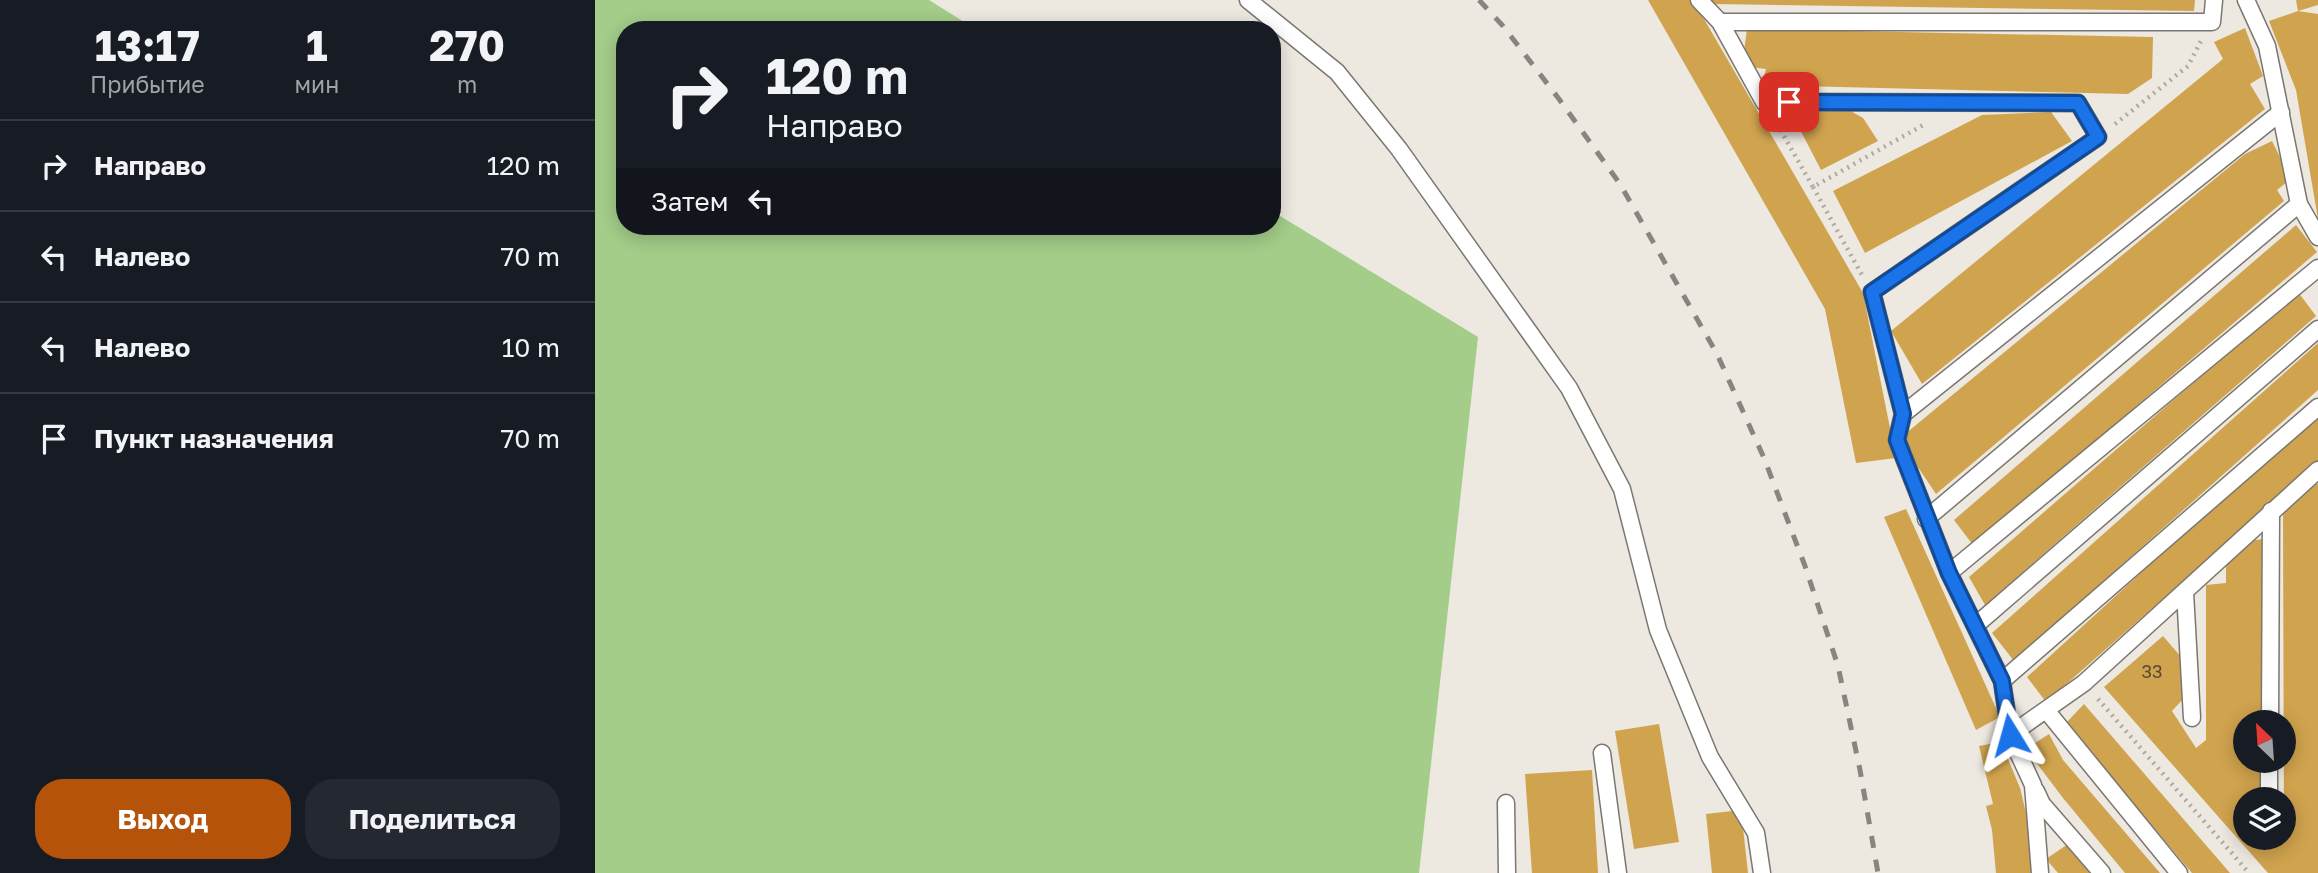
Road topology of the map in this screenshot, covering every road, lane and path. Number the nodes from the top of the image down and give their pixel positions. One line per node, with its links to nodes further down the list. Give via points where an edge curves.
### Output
1 (1248, 0): 5 (lane)
2 (1699, 0): 6 (lane)
3 (2214, 0): 7 (lane)
4 (2246, 0): 10 (lane, via 2267,46)
5 (1274, 21)
6 (1720, 22): 7 (lane); 9 (lane)
7 (2212, 22): 12 (path, via 2188,66)
8 (1281, 27): 38 (lane, via 1336,72 1399,149 1569,388 1622,489 1658,630 1710,757 1756,833)
9 (1764, 102): 12 (lane, via 2078,103); 13 (path)
10 (2281, 112): 14 (lane); 20 (lane)
11 (1928, 122): 13 (path)
12 (2098, 137): 17 (lane)
13 (1814, 187): 17 (path)
14 (2299, 204): 15 (lane); 23 (lane)
15 (2318, 237)
16 (2318, 268): 24 (lane)
17 (1872, 292): 20 (lane)
18 (2318, 329): 26 (lane)
19 (2318, 407): 27 (lane)
20 (1903, 414): 23 (lane, via 1897,440)
21 (2318, 470): 22 (lane)
22 (2271, 511): 25 (lane); 30 (lane)
23 (1926, 519): 24 (lane)
24 (1949, 573): 26 (lane)
25 (2186, 592): 28 (lane); 31 (lane)
26 (1976, 625): 27 (lane)
27 (2002, 681): 32 (lane)
28 (2084, 683): 29 (lane); 42 (path)
29 (2046, 710): 32 (lane); 41 (lane)
30 (2270, 710)
31 (2192, 718)
32 (2010, 735): 34 (lane)
33 (1602, 753): 37 (lane)
34 (2033, 785): 39 (lane); 40 (lane, via 2042,804)
35 (1506, 803): 36 (lane)
36 (1507, 873)
37 (1618, 873)
38 (1762, 873)
39 (2041, 873)
40 (2102, 873)
41 (2179, 873)
42 (2249, 873)

